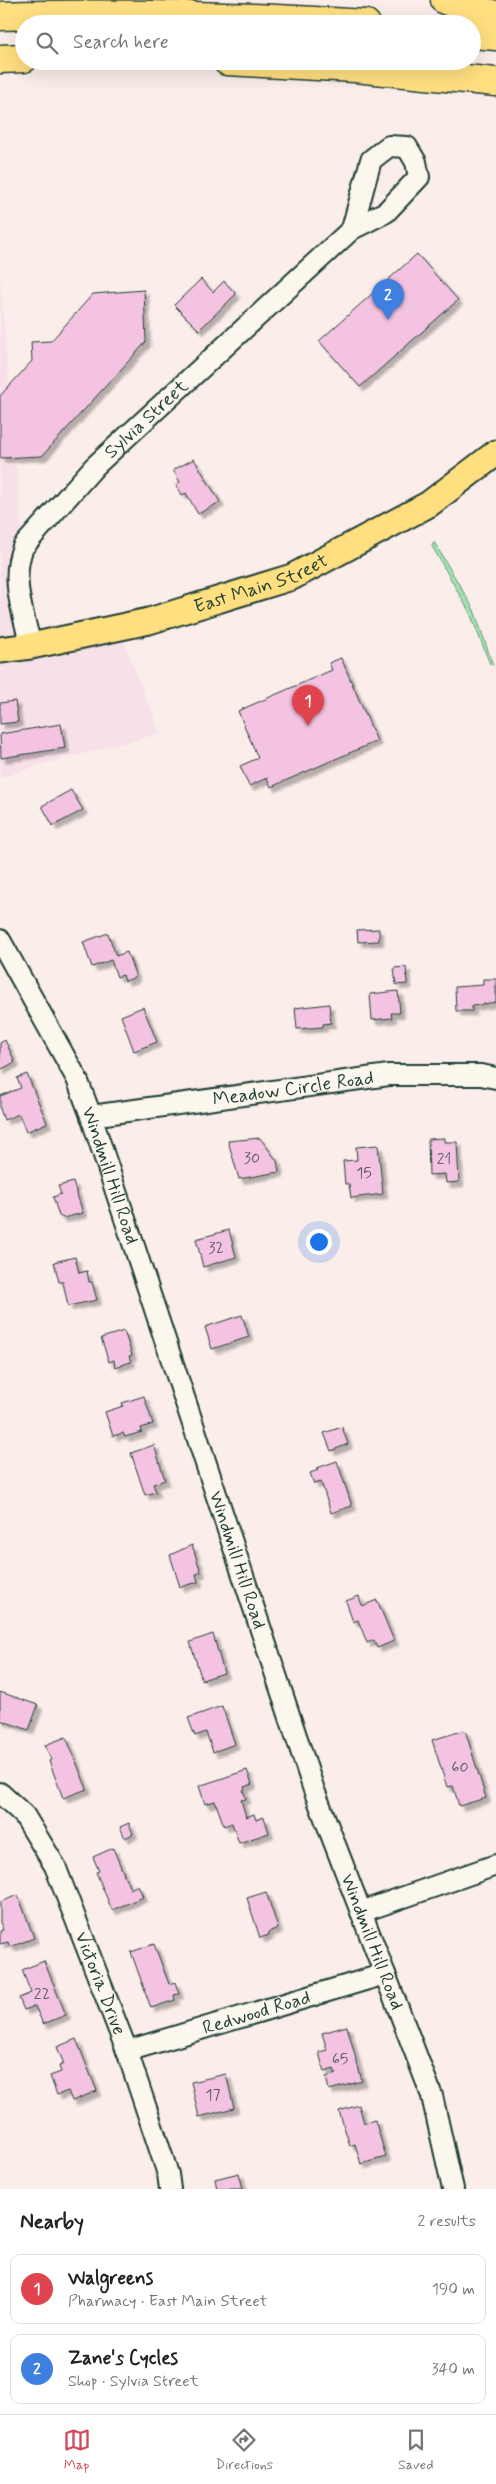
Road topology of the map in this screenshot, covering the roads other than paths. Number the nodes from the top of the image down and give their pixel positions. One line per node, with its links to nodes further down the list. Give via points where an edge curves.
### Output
1 (445, 0): 4 (highway)
2 (37, 15): 3 (highway)
3 (231, 15)
4 (496, 15)
5 (0, 16): 6 (highway)
6 (15, 16)
7 (481, 35): 8 (highway)
8 (496, 36)
9 (0, 58): 10 (highway)
10 (15, 58)
11 (376, 70): 12 (highway)
12 (496, 82)
13 (352, 229): 15 (street, Sylvia Street, via 95,466 23,547 16,578)
14 (496, 454): 15 (main road, East Main Street, via 429,504 292,578 149,621)
15 (31, 646): 16 (main road, East Main Street)
16 (0, 650)
17 (0, 940): 19 (street, Windmill Hill Road, via 77,1079)
18 (496, 1078): 19 (street, Meadow Circle Road, via 480,1075 389,1075)
19 (91, 1116): 22 (street, Windmill Hill Road, via 314,1790)
20 (0, 1793): 24 (street, Victoria Drive, via 24,1815 55,1866)
21 (496, 1865): 22 (street)
22 (361, 1912): 23 (street, Windmill Hill Road)
23 (386, 1974): 24 (street, Redwood Road); 26 (street, Windmill Hill Road, via 432,2096)
24 (127, 2051): 25 (street, Victoria Drive, via 168,2174)
25 (170, 2189)
26 (453, 2189)

